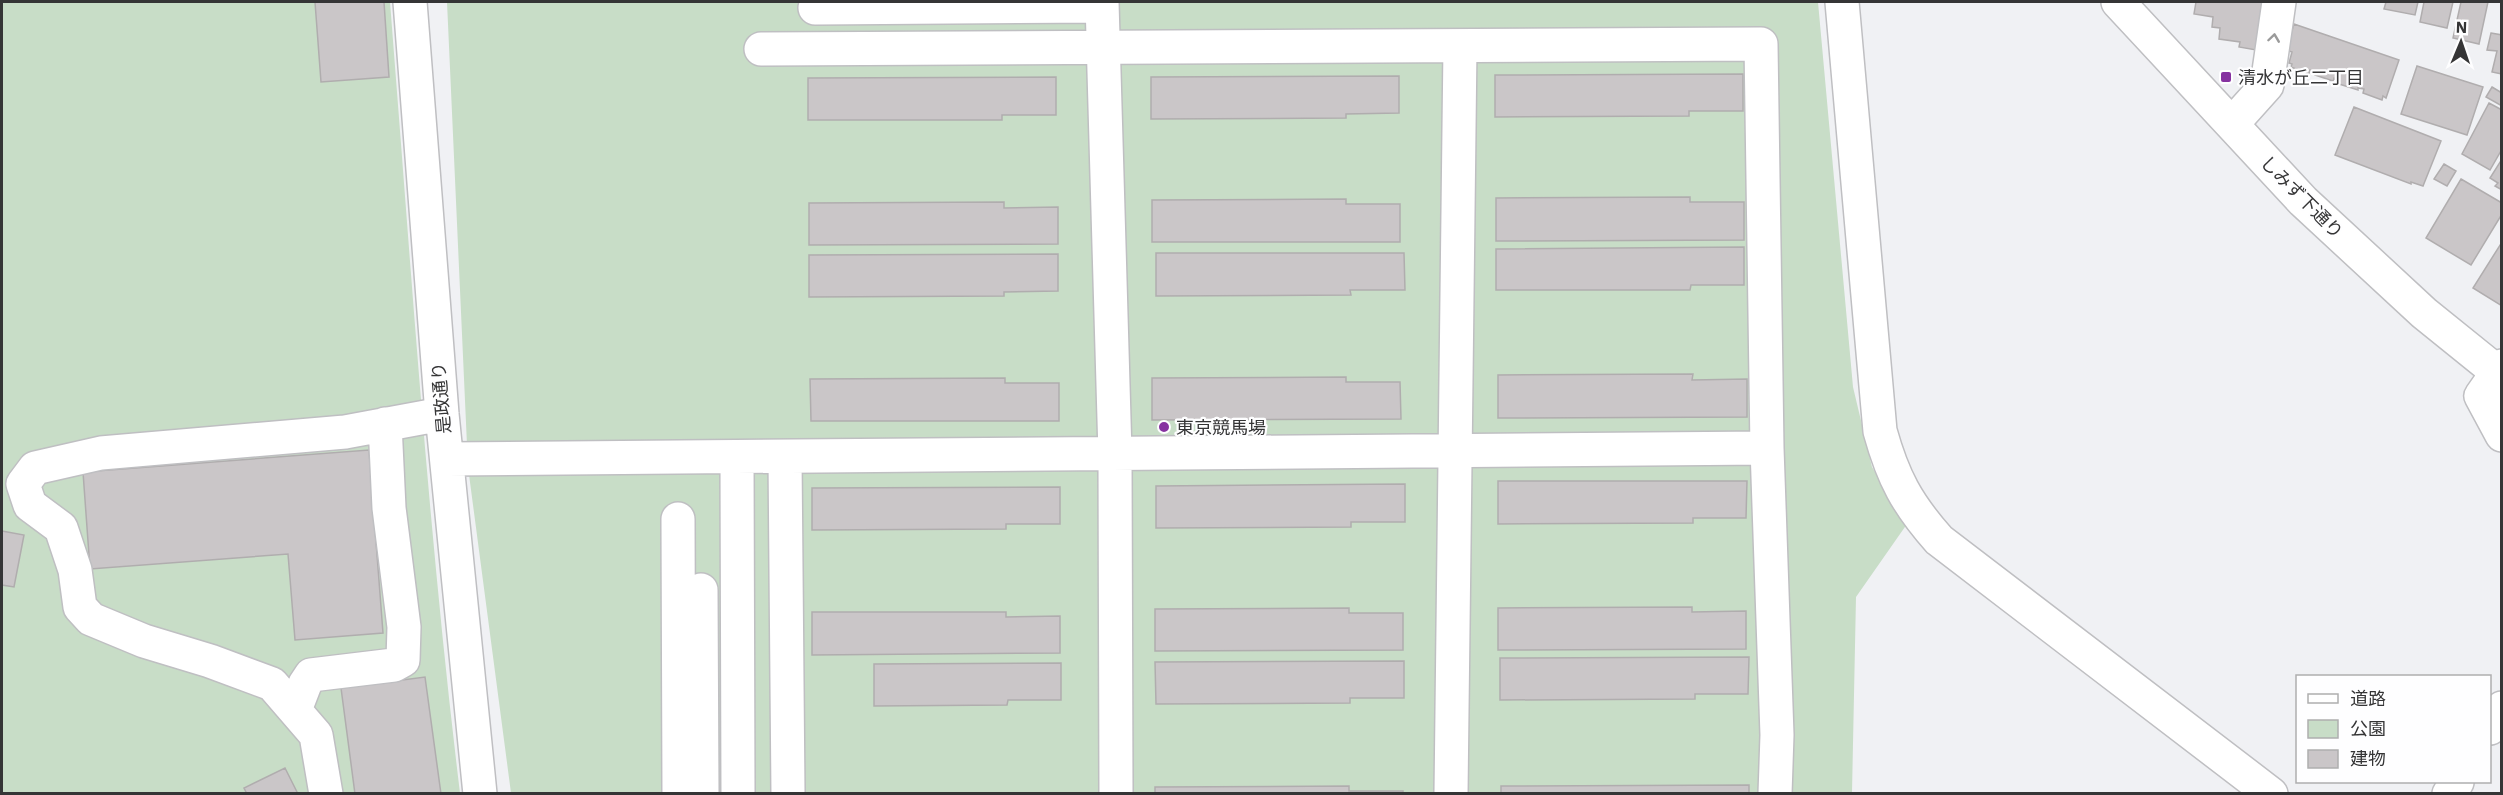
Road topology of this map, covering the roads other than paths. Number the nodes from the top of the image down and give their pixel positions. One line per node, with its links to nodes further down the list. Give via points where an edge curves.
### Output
1 (410, 2): 12 (street, 是政通り)
2 (1842, 2): 33 (street, via 1880,431 1906,498 1939,540)
3 (2118, 2): 10 (street, しみず下通り)
4 (2279, 2): 10 (street, one-way to 4, via 2267,86)
5 (1102, 4): 6 (street); 8 (street)
6 (815, 8)
7 (1460, 46): 8 (street); 15 (street, via 1761,44); 16 (street)
8 (1104, 48): 9 (street); 17 (street)
9 (761, 49)
10 (2232, 124): 11 (street, しみず下通り, via 2303,201 2424,313)
11 (2500, 371): 14 (street, via 2481,396)
12 (442, 414): 13 (street); 20 (street, 是政通り)
13 (385, 424): 22 (street, via 404,660 394,665 311,675); 22 (street, via 345,432 101,453 35,468 23,484 30,505 61,528 75,570 80,607 91,619 272,684)
14 (2502, 435)
15 (1767, 448): 16 (street); 32 (street, via 1778,735)
16 (1455, 451): 17 (street); 31 (street)
17 (1115, 453): 19 (street); 30 (street)
18 (736, 457): 19 (street); 20 (street); 28 (street)
19 (785, 457): 29 (street)
20 (447, 459): 25 (street, 是政通り)
21 (2502, 708): 23 (street)
22 (295, 710): 24 (street, via 316,735)
23 (2491, 726)
24 (326, 794)
25 (480, 794)
26 (679, 794): 27 (street, via 689,519)
27 (702, 794)
28 (738, 794)
29 (788, 794)
30 (1116, 794)
31 (1451, 794)
32 (1775, 794)
33 (2271, 794)

